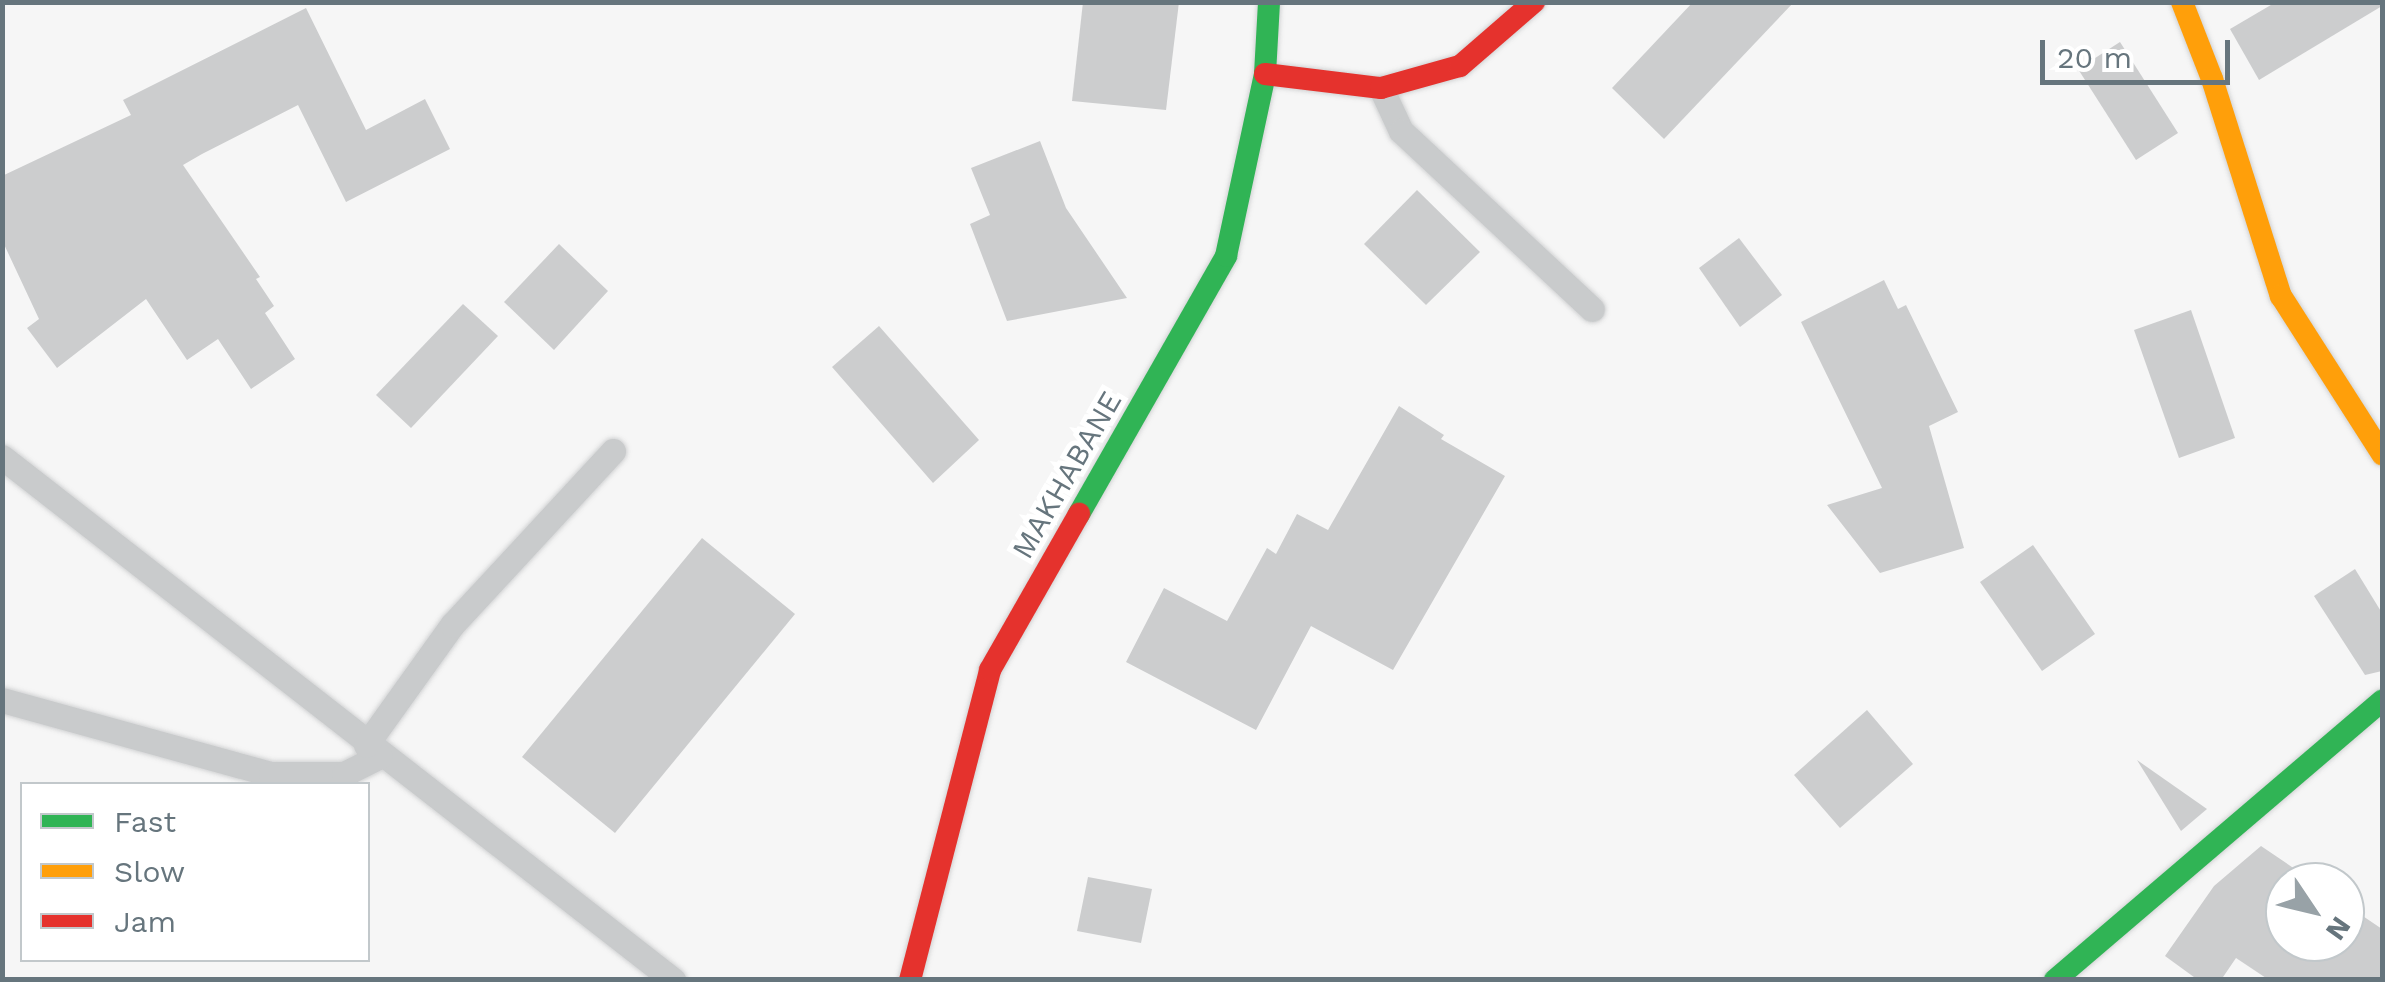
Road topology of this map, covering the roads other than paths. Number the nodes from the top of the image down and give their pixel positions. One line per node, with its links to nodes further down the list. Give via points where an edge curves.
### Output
1 (1269, 2): 4 (street, MAKHABANE)
2 (1534, 2): 5 (street, via 1460,66)
3 (2182, 2): 7 (street, via 2280,296)
4 (1265, 74): 5 (street); 14 (street, MAKHABANE, via 1226,256 990,670)
5 (1381, 88): 6 (lane, via 1401,130)
6 (1592, 309)
7 (2381, 447)
8 (613, 451): 12 (lane, via 452,625)
9 (2, 457): 12 (lane)
10 (2, 700): 12 (lane, via 271,774 344,774)
11 (2382, 701): 15 (street)
12 (373, 750): 13 (lane)
13 (674, 980)
14 (910, 980)
15 (2054, 980)

